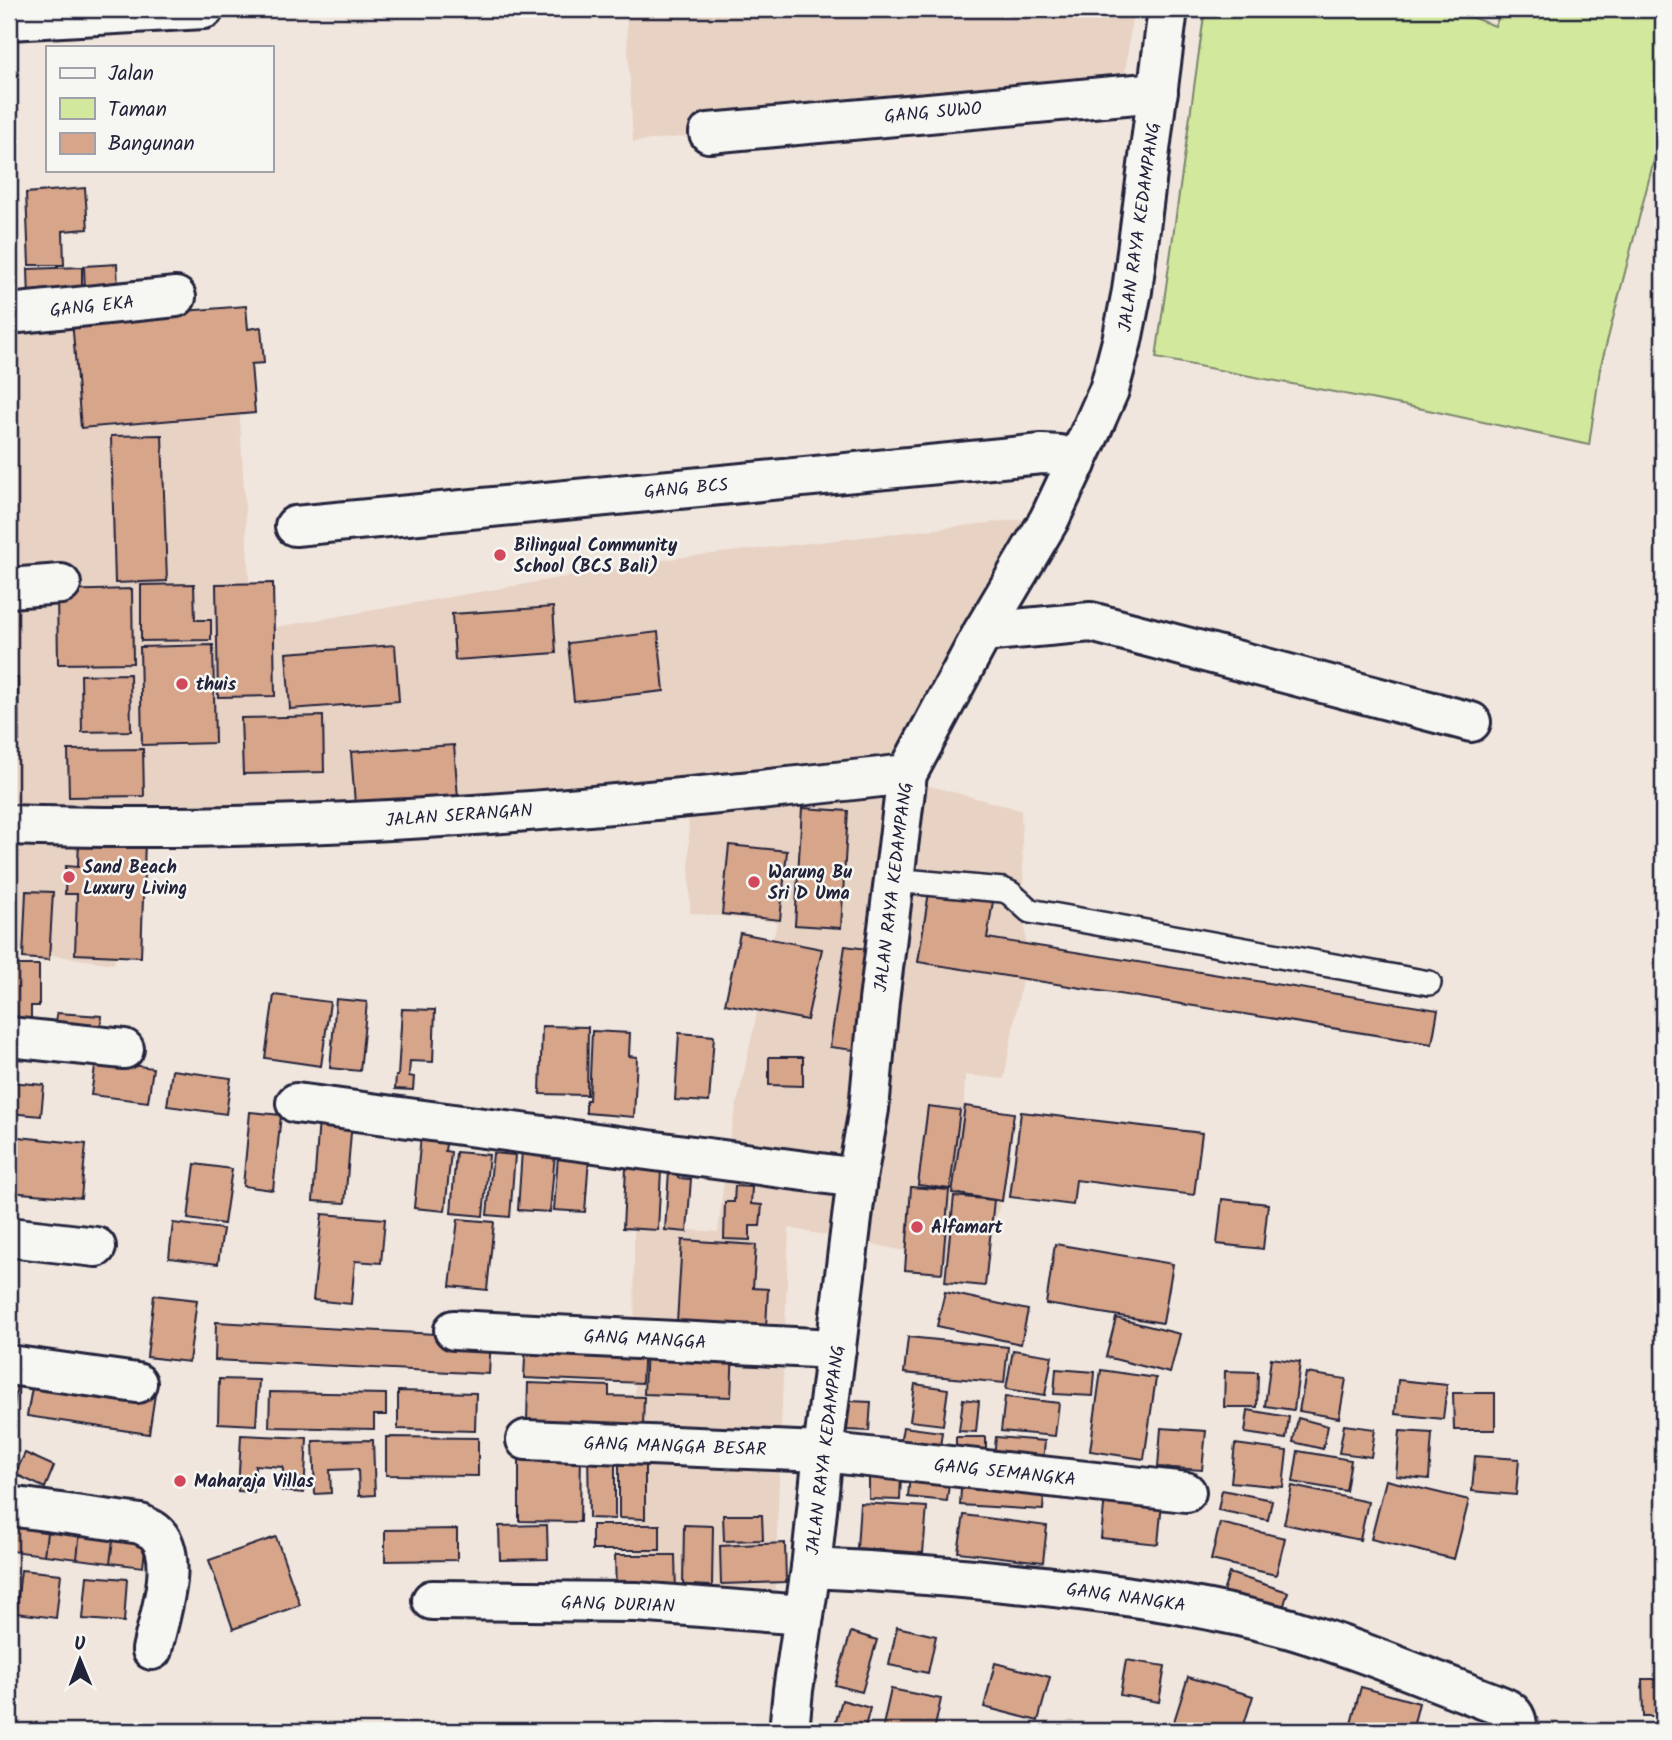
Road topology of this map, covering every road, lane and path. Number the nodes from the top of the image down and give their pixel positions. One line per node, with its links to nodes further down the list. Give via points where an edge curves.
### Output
1 (204, 9): 3 (street)
2 (1168, 9): 4 (street, JALAN RAYA KEDAMPANG)
3 (9, 20)
4 (1158, 92): 5 (street, GANG SUWO); 8 (street, JALAN RAYA KEDAMPANG, via 1122,341 1108,390)
5 (709, 133)
6 (176, 297): 7 (street, GANG EKA)
7 (9, 314)
8 (1076, 464): 9 (street, GANG BCS, via 1060,455 1042,454); 12 (street, JALAN RAYA KEDAMPANG)
9 (295, 526)
10 (61, 584): 11 (street)
11 (9, 588)
12 (983, 632): 13 (street, via 1091,622); 14 (street, JALAN RAYA KEDAMPANG)
13 (1471, 722)
14 (907, 774): 15 (street, JALAN SERANGAN, via 644,803 341,823 119,829); 16 (street, JALAN RAYA KEDAMPANG)
15 (9, 825)
16 (893, 880): 17 (lane, via 1003,890 1030,911); 21 (street, JALAN RAYA KEDAMPANG, via 869,1109)
17 (1429, 983)
18 (9, 1037): 19 (street)
19 (124, 1049)
20 (296, 1102): 21 (street)
21 (857, 1178): 25 (street, JALAN RAYA KEDAMPANG)
22 (9, 1237): 23 (street)
23 (96, 1247)
24 (454, 1330): 25 (street, GANG MANGGA)
25 (836, 1349): 29 (street, JALAN RAYA KEDAMPANG)
26 (9, 1365): 27 (street)
27 (137, 1383)
28 (526, 1440): 29 (street, GANG MANGGA BESAR)
29 (823, 1452): 30 (street, GANG SEMANGKA); 32 (street, JALAN RAYA KEDAMPANG)
30 (1186, 1492)
31 (9, 1506): 35 (street, via 141,1524 156,1532 165,1547 169,1571)
32 (811, 1568): 34 (street, JALAN RAYA KEDAMPANG); 37 (street, GANG NANGKA, via 918,1573 1144,1597 1212,1610 1292,1629 1508,1709 1516,1717)
33 (432, 1600): 34 (street, GANG DURIAN, via 636,1602)
34 (804, 1615): 36 (street, JALAN RAYA KEDAMPANG)
35 (152, 1650)
36 (789, 1731)
37 (1517, 1731)

